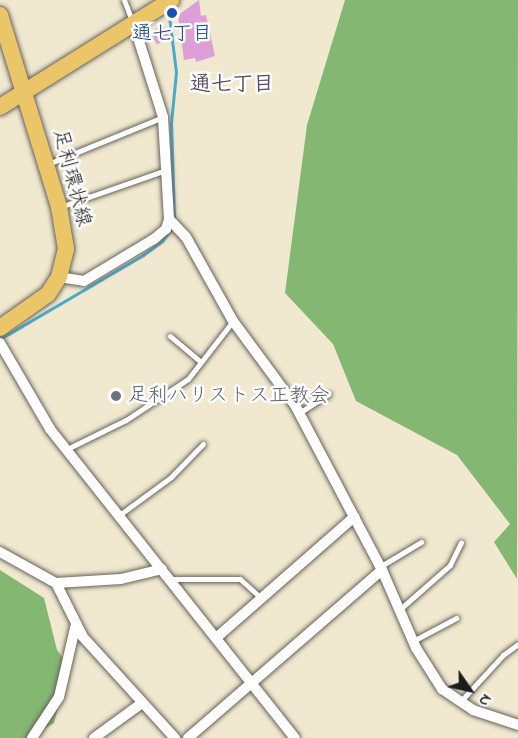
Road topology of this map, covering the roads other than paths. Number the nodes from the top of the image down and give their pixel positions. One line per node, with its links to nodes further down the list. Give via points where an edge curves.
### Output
1 (124, 0): 4 (lane)
2 (166, 2): 4 (main road)
3 (0, 15): 5 (main road, 足利環状線)
4 (134, 25): 5 (main road); 7 (street)
5 (25, 92): 6 (main road); 8 (main road, 足利環状線)
6 (0, 107)
7 (163, 117): 8 (lane); 9 (street)
8 (47, 165): 10 (main road, 足利環状線)
9 (166, 170): 10 (lane); 11 (street)
10 (59, 207): 12 (main road, 足利環状線, via 66,249)
11 (169, 219): 12 (street, via 166,229 154,239 84,281); 13 (street, via 186,237)
12 (59, 277): 14 (main road, 足利環状線, via 42,300)
13 (233, 321): 17 (lane); 19 (street)
14 (0, 328)
15 (170, 336): 17 (lane)
16 (0, 343): 21 (street)
17 (201, 362): 21 (lane, via 188,380 148,407)
18 (328, 394): 19 (lane)
19 (299, 413): 23 (street)
20 (203, 444): 22 (lane, via 171,477)
21 (67, 449): 22 (street)
22 (117, 517): 28 (street)
23 (354, 518): 27 (street); 31 (street)
24 (421, 542): 27 (lane)
25 (461, 542): 32 (lane, via 450,565)
26 (0, 552): 30 (street)
27 (381, 568): 32 (street); 38 (street)
28 (162, 569): 29 (street); 30 (street, via 121,579)
29 (170, 579): 31 (lane, via 240,579); 35 (street)
30 (56, 583): 34 (street)
31 (261, 598): 35 (street)
32 (399, 610): 36 (street)
33 (456, 618): 36 (lane)
34 (76, 624): 39 (street); 43 (street, via 60,697)
35 (216, 638): 38 (street)
36 (413, 641): 40 (street, via 442,689)
37 (518, 644): 40 (lane, via 502,655)
38 (251, 683): 42 (street); 46 (street)
39 (142, 703): 44 (street); 45 (street)
40 (458, 703): 41 (street)
41 (518, 724)
42 (293, 737)
43 (32, 738)
44 (94, 738)
45 (175, 738)
46 (188, 738)

